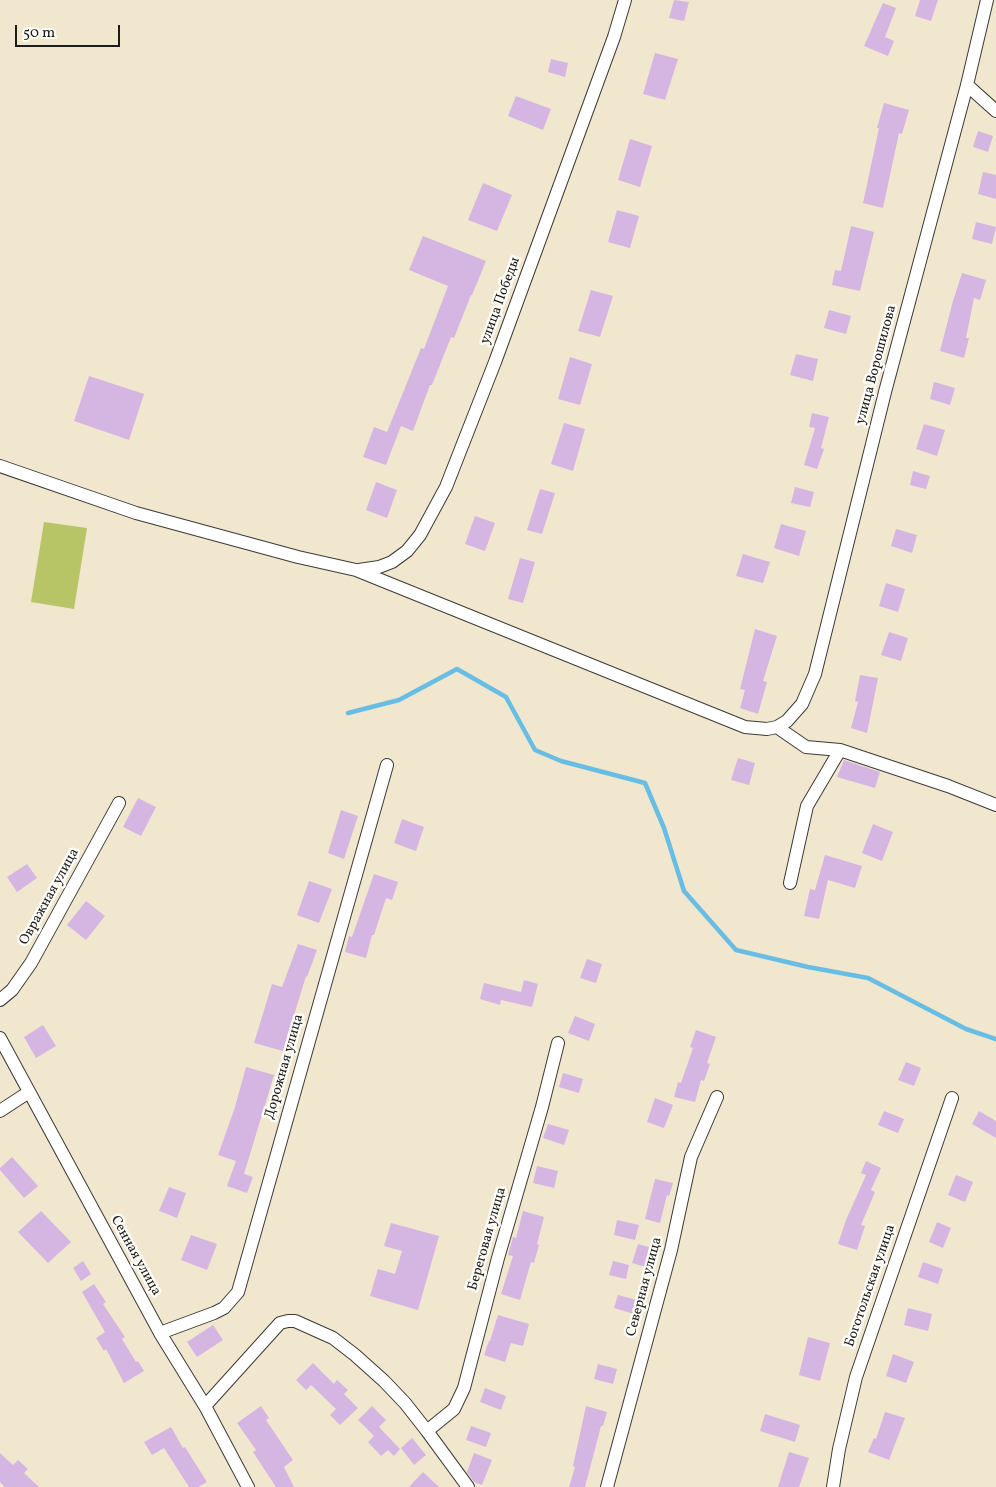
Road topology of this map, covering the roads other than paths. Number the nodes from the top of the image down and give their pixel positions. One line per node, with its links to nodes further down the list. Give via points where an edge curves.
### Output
1 (625, 0): 6 (street, улица Победы, via 495,362 446,487 420,535 407,551 379,567)
2 (987, 0): 3 (street, улица Ворошилова)
3 (967, 85): 4 (street); 7 (street, улица Ворошилова, via 885,392 815,674 802,704 787,721)
4 (996, 111)
5 (0, 466): 6 (street, via 136,513)
6 (356, 570): 7 (street, via 745,727 768,729)
7 (777, 726): 8 (street, via 806,747)
8 (840, 750): 11 (street); 12 (street, via 806,806)
9 (387, 765): 20 (street, Дорожная улица, via 238,1292 224,1308)
10 (119, 803): 13 (street, Овражная улица, via 31,963 12,990)
11 (996, 804)
12 (790, 883)
13 (0, 1000)
14 (0, 1038): 16 (street, Сенная улица)
15 (558, 1043): 22 (street, Береговая улица, via 464,1388 454,1409)
16 (29, 1092): 19 (street); 20 (street, Сенная улица)
17 (717, 1097): 25 (street, Северная улица, via 691,1157 670,1250)
18 (952, 1098): 26 (street, Боготольская улица, via 856,1377)
19 (0, 1111)
20 (160, 1333): 21 (street, Сенная улица)
21 (205, 1406): 22 (street, via 280,1323 295,1321 333,1338 355,1354 395,1392); 23 (street, Сенная улица)
22 (427, 1431): 24 (street)
23 (248, 1487)
24 (468, 1487)
25 (607, 1487)
26 (833, 1487)

